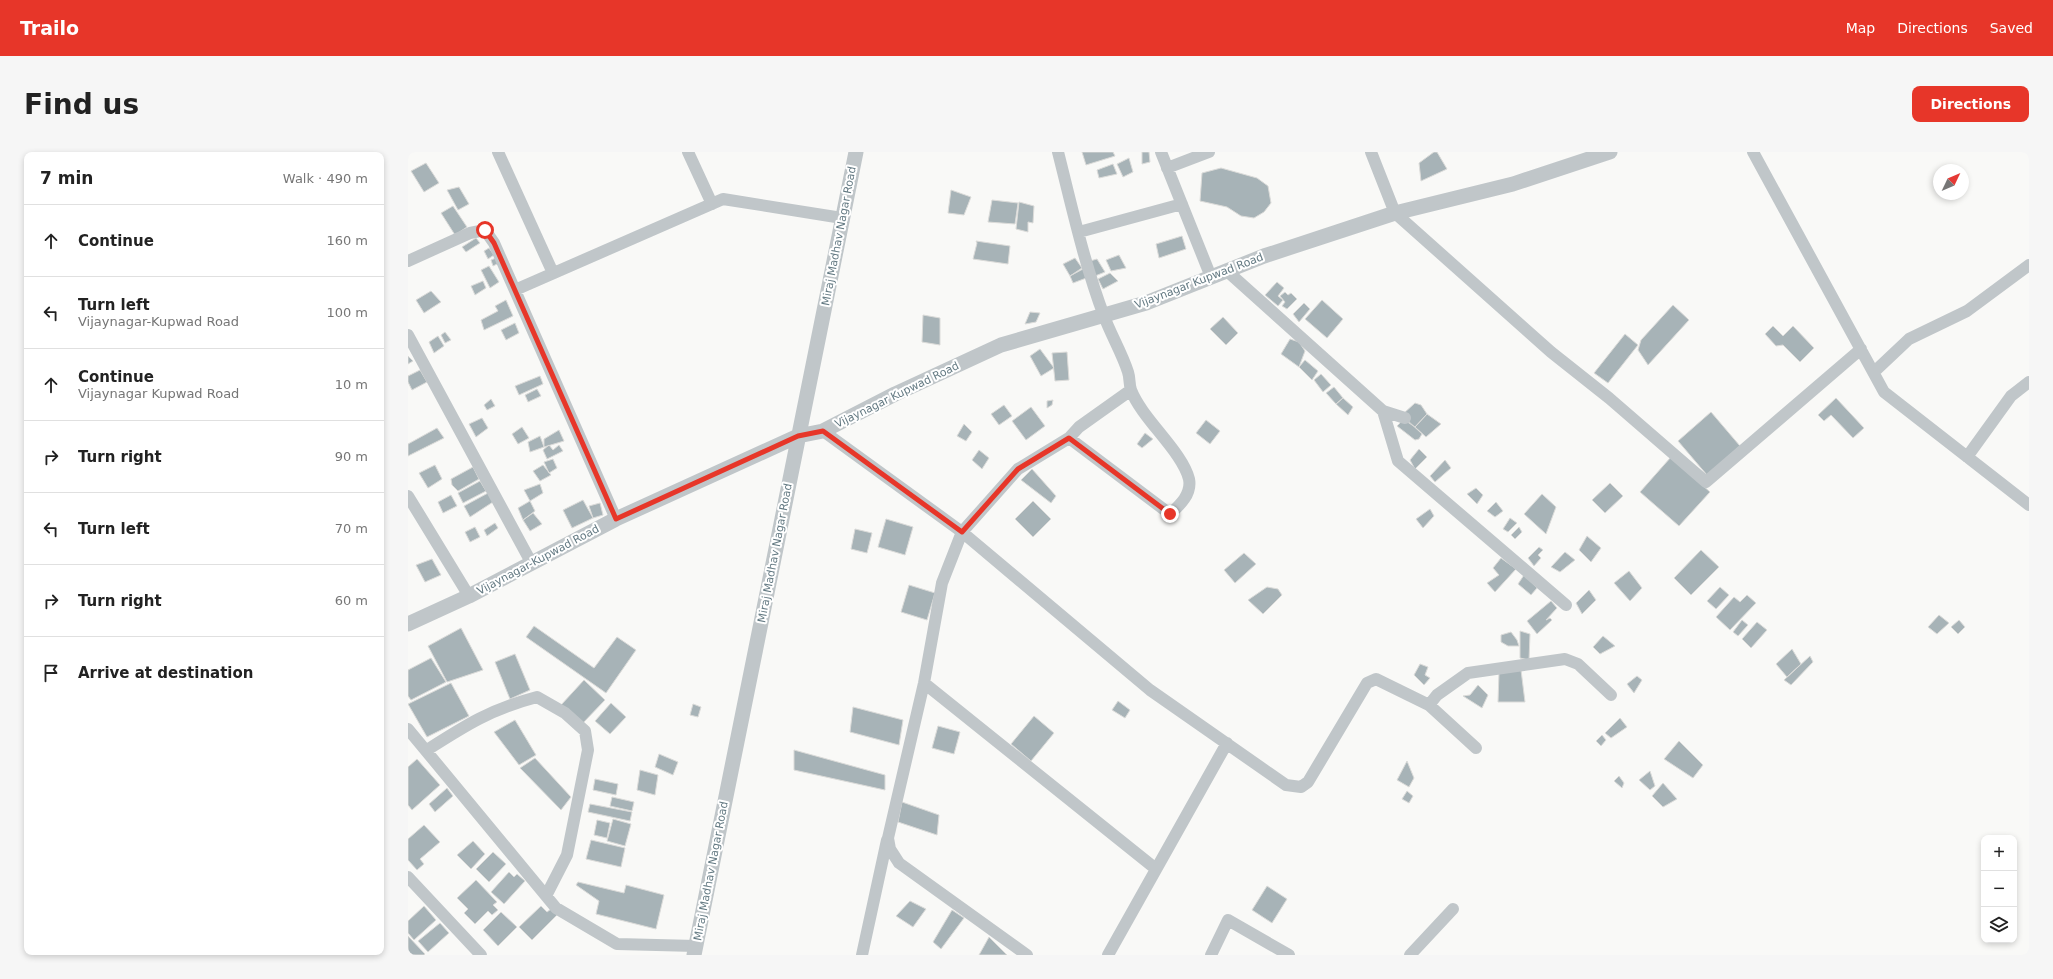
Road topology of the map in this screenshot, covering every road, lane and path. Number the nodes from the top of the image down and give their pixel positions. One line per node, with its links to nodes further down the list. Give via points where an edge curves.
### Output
1 (498, 152): 19 (street)
2 (688, 152): 11 (street)
3 (856, 152): 14 (street, Miraj Madhav Nagar Road)
4 (1058, 152): 15 (street)
5 (1161, 152): 10 (street)
6 (1209, 152): 10 (street)
7 (1371, 152): 13 (street)
8 (1610, 152): 13 (street, Vijaynagar Kupwad Road, via 1513,184)
9 (1753, 152): 24 (street)
10 (1167, 168): 12 (street)
11 (712, 204): 14 (street, via 723,199); 19 (street)
12 (1182, 204): 15 (street); 20 (street)
13 (1395, 214): 18 (street, Vijaynagar Kupwad Road, via 1264,256); 24 (street, via 1551,352 1609,398 1706,482)
14 (842, 218): 31 (street, Miraj Madhav Nagar Road)
15 (1079, 232): 22 (street)
16 (408, 261): 21 (street, via 470,233 485,230 494,243)
17 (2029, 265): 25 (street, via 1967,311 1909,339)
18 (1227, 271): 20 (street, Vijaynagar Kupwad Road); 28 (street)
19 (553, 273): 21 (street)
20 (1211, 277): 22 (street, Vijaynagar Kupwad Road, via 1146,303)
21 (515, 290): 36 (street)
22 (1104, 316): 27 (street, via 1128,372); 30 (street, Vijaynagar Kupwad Road, via 1001,345)
23 (408, 335): 38 (street)
24 (1861, 348): 25 (street)
25 (1874, 372): 33 (street, via 1884,392)
26 (2029, 382): 33 (street, via 2011,396)
27 (1131, 390): 32 (street, via 1079,427); 32 (street, via 1179,459 1188,478 1189,490 1179,506 1170,514)
28 (1383, 411): 29 (street); 40 (street, via 1398,460)
29 (1405, 418)
30 (823, 431): 31 (street, Vijaynagar Kupwad Road); 37 (street)
31 (798, 436): 36 (street, Vijaynagar-Kupwad Road); 54 (street, Miraj Madhav Nagar Road)
32 (1069, 438): 37 (street, via 1018,469)
33 (1967, 457): 35 (street)
34 (408, 496): 39 (street)
35 (2029, 505)
36 (616, 519): 38 (street, Vijaynagar-Kupwad Road)
37 (962, 532): 42 (street, via 942,583); 46 (street, via 1150,690)
38 (532, 564): 39 (street, Vijaynagar-Kupwad Road)
39 (469, 596): 41 (street, Vijaynagar-Kupwad Road)
40 (1566, 604)
41 (408, 624)
42 (924, 684): 49 (street); 50 (street)
43 (1611, 695): 44 (street, via 1578,664 1565,660 1468,673 1437,695)
44 (1429, 705): 46 (street, via 1376,680 1368,683 1308,782 1301,787 1286,785); 47 (street)
45 (408, 729): 48 (street)
46 (1227, 744): 50 (street)
47 (1476, 748)
48 (427, 750): 52 (street); 52 (street, via 472,721 508,704 537,697 565,712 585,731 588,750 567,855)
49 (888, 838): 56 (street); 57 (street, via 890,849 899,863)
50 (1156, 869): 58 (street)
51 (408, 877): 55 (street)
52 (546, 896): 54 (street, via 556,908 617,944)
53 (1454, 909): 61 (street)
54 (695, 951)
55 (481, 955)
56 (862, 955)
57 (1027, 955)
58 (1108, 955)
59 (1211, 955): 60 (street, via 1228,920)
60 (1289, 955)
61 (1410, 955)

